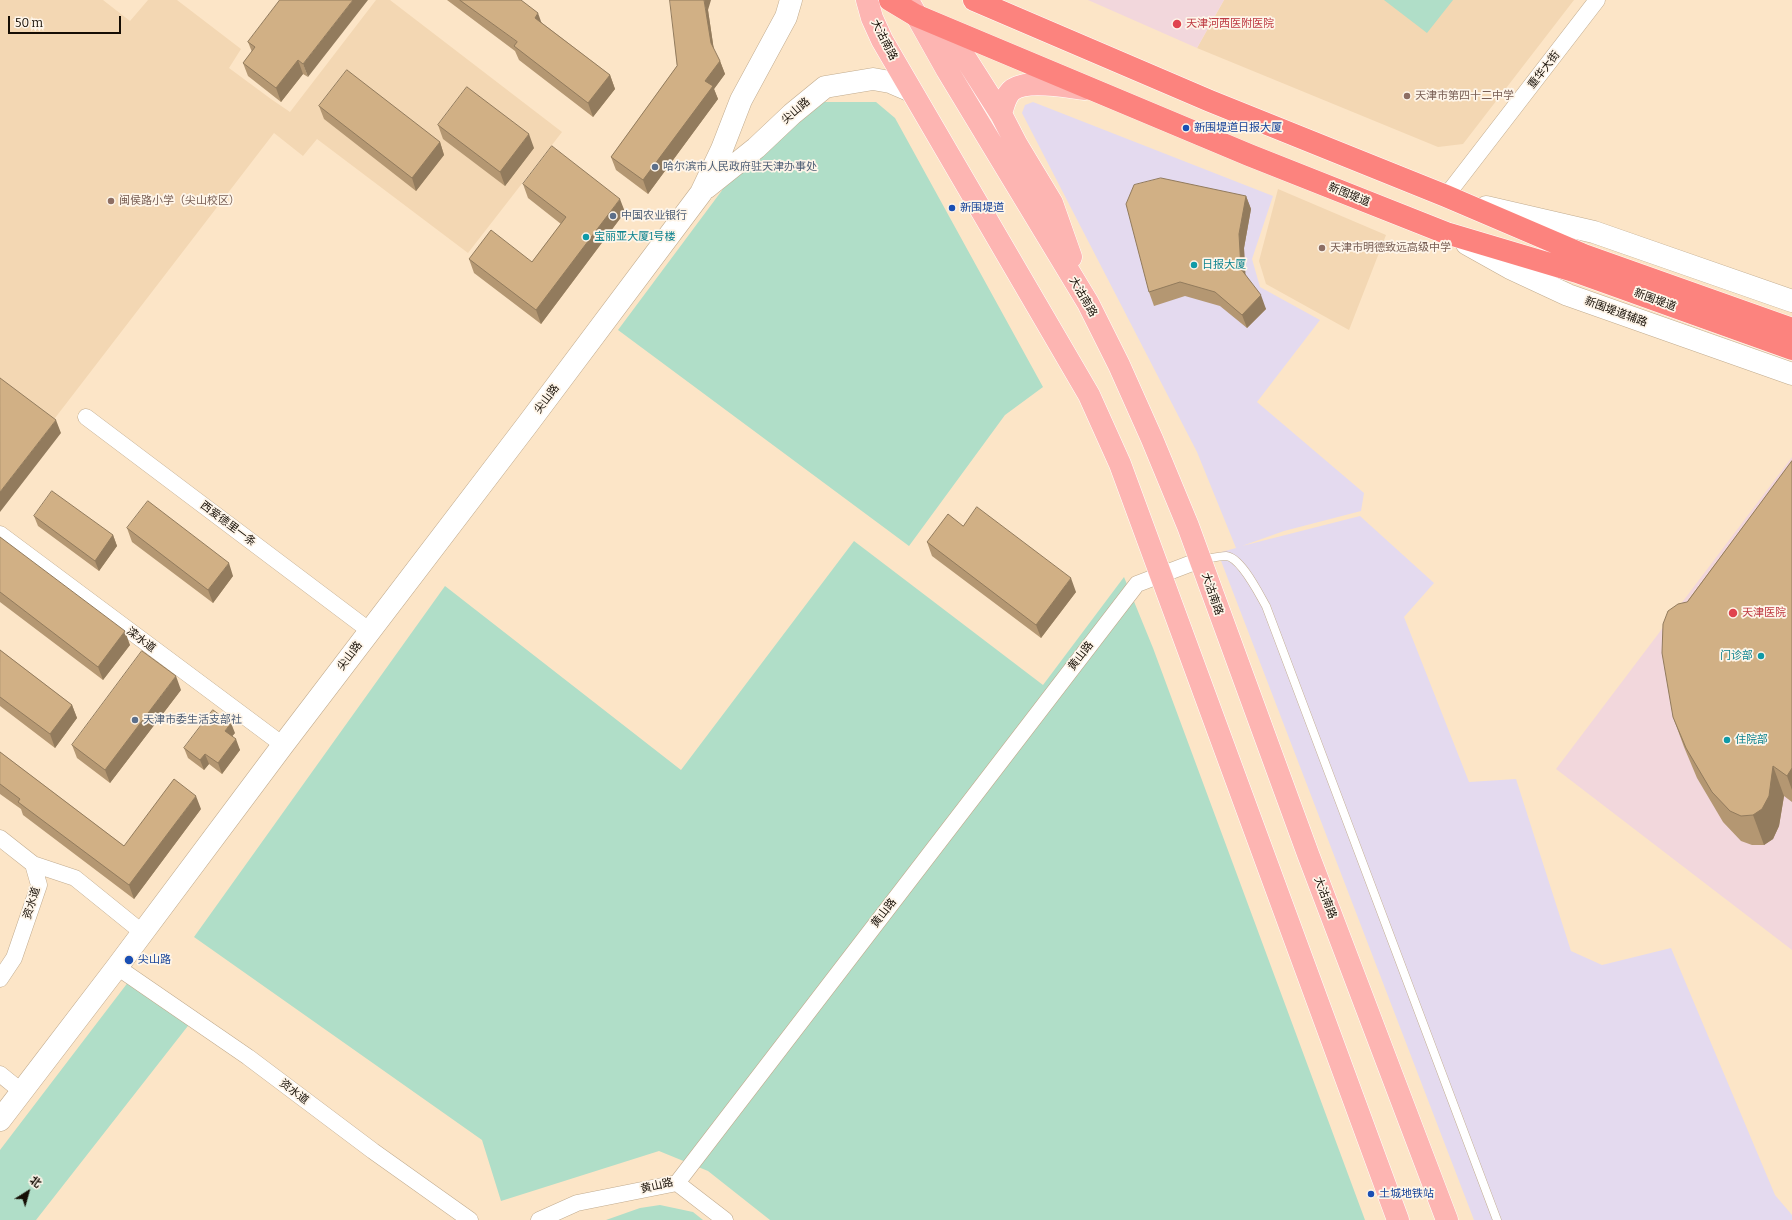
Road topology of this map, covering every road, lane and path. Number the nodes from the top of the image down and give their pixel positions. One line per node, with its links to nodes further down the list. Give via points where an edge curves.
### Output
1 (791, 0): 11 (main road, 尖山路, via 786,17 741,100)
2 (867, 0): 9 (main road, 大沽南路, via 882,40)
3 (890, 0): 7 (highway, 新围堤道)
4 (974, 0): 6 (highway, 新围堤道)
5 (1598, 0): 12 (street, 重华大街)
6 (997, 6): 12 (highway, 新围堤道, via 1203,98)
7 (912, 7): 8 (highway, 新围堤道); 10 (main road, via 949,39 966,59); 16 (main road, 大沽南路)
8 (1094, 90): 10 (main road, via 1025,85 1011,91 1004,102); 13 (highway, 新围堤道, via 1248,155)
9 (911, 91): 11 (main road, 尖山路, via 890,82 873,79 825,87); 23 (main road, 大沽南路, via 1089,395 1120,464)
10 (1001, 114): 16 (main road, via 1016,145 1052,203)
11 (701, 193): 24 (main road, 尖山路)
12 (1452, 199): 14 (highway, 新围堤道); 15 (main road, via 1594,232)
13 (1446, 233): 14 (highway, 新围堤道); 19 (main road, 新围堤道辅路, via 1510,268 1568,295)
14 (1580, 264): 17 (highway, 新围堤道); 18 (highway, 新围堤道)
15 (1792, 301)
16 (1088, 303): 22 (main road, 大沽南路, via 1152,439)
17 (1792, 329)
18 (1792, 349)
19 (1792, 374)
20 (86, 417): 24 (street, 西爱德里一条)
21 (0, 534): 25 (street, 滦水道)
22 (1200, 560): 23 (street, 黄山路); 39 (main road, 大沽南路); 40 (lane, via 1227,556 1237,562 1266,606)
23 (1160, 574): 34 (street, 黄山路, via 1137,584); 38 (main road, 大沽南路)
24 (370, 631): 25 (main road, 尖山路)
25 (283, 745): 28 (main road, 尖山路)
26 (0, 838): 27 (street)
27 (33, 864): 28 (street, via 75,878); 30 (street, 资水道, via 40,885 14,958)
28 (143, 933): 29 (main road, 尖山路)
29 (117, 967): 32 (main road, 尖山路); 35 (street, 资水道, via 248,1058 372,1151)
30 (0, 979)
31 (0, 1074): 32 (street)
32 (21, 1091): 33 (main road, 尖山路)
33 (0, 1120)
34 (677, 1183): 36 (street, 黄山路, via 577,1203); 37 (street)
35 (470, 1220)
36 (539, 1220)
37 (725, 1220)
38 (1398, 1220)
39 (1447, 1220)
40 (1497, 1220)

